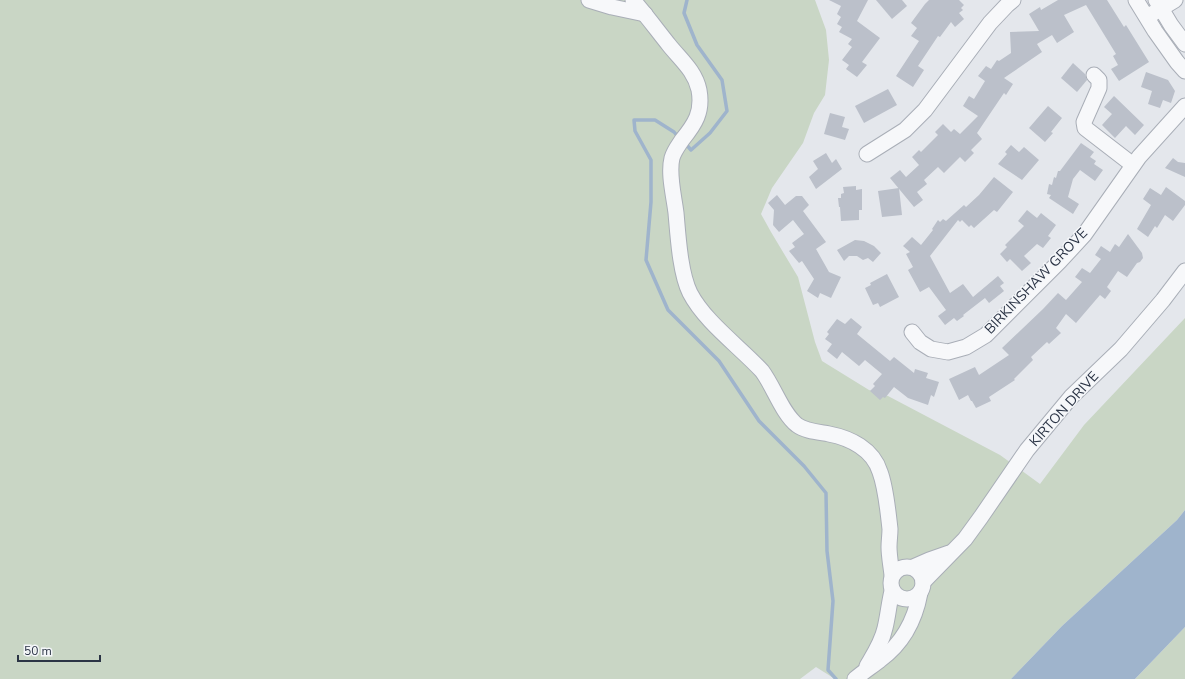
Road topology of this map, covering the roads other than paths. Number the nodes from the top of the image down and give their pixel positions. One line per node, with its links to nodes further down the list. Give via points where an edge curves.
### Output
1 (589, 0): 7 (street)
2 (634, 0): 7 (street)
3 (1013, 0): 13 (street, via 990,23 925,110 905,130)
4 (1136, 0): 8 (street)
5 (1175, 0): 6 (street)
6 (1158, 4): 8 (street); 9 (street)
7 (645, 14): 17 (street, via 687,66 698,84 699,113 672,157 671,171 680,254 690,293 715,326 762,371 787,414 798,426 852,441 872,457 882,477)
8 (1147, 17): 10 (street)
9 (1185, 44)
10 (1185, 71)
11 (1094, 75): 14 (street, via 1099,80 1099,88 1084,122 1085,128)
12 (1185, 106): 14 (street, BIRKINSHAW GROVE)
13 (867, 154)
14 (1133, 165): 16 (street, BIRKINSHAW GROVE, via 1084,235 986,335 966,347 948,352 930,348 920,342)
15 (1185, 271): 18 (street, KIRTON DRIVE, via 1121,349 1071,398 1027,450 981,518)
16 (912, 332)
17 (890, 530): 19 (street, via 896,547); 20 (street)
18 (952, 552): 19 (street, KIRTON DRIVE); 21 (street, KIRTON DRIVE)
19 (911, 567): 20 (street, via 900,568); 21 (street, via 920,574)
20 (892, 575): 22 (street)
21 (921, 588): 22 (street, via 911,598 906,599 900,598); 23 (street, via 914,616 904,635 880,660)
22 (892, 591): 23 (street, via 879,645)
23 (859, 676)

